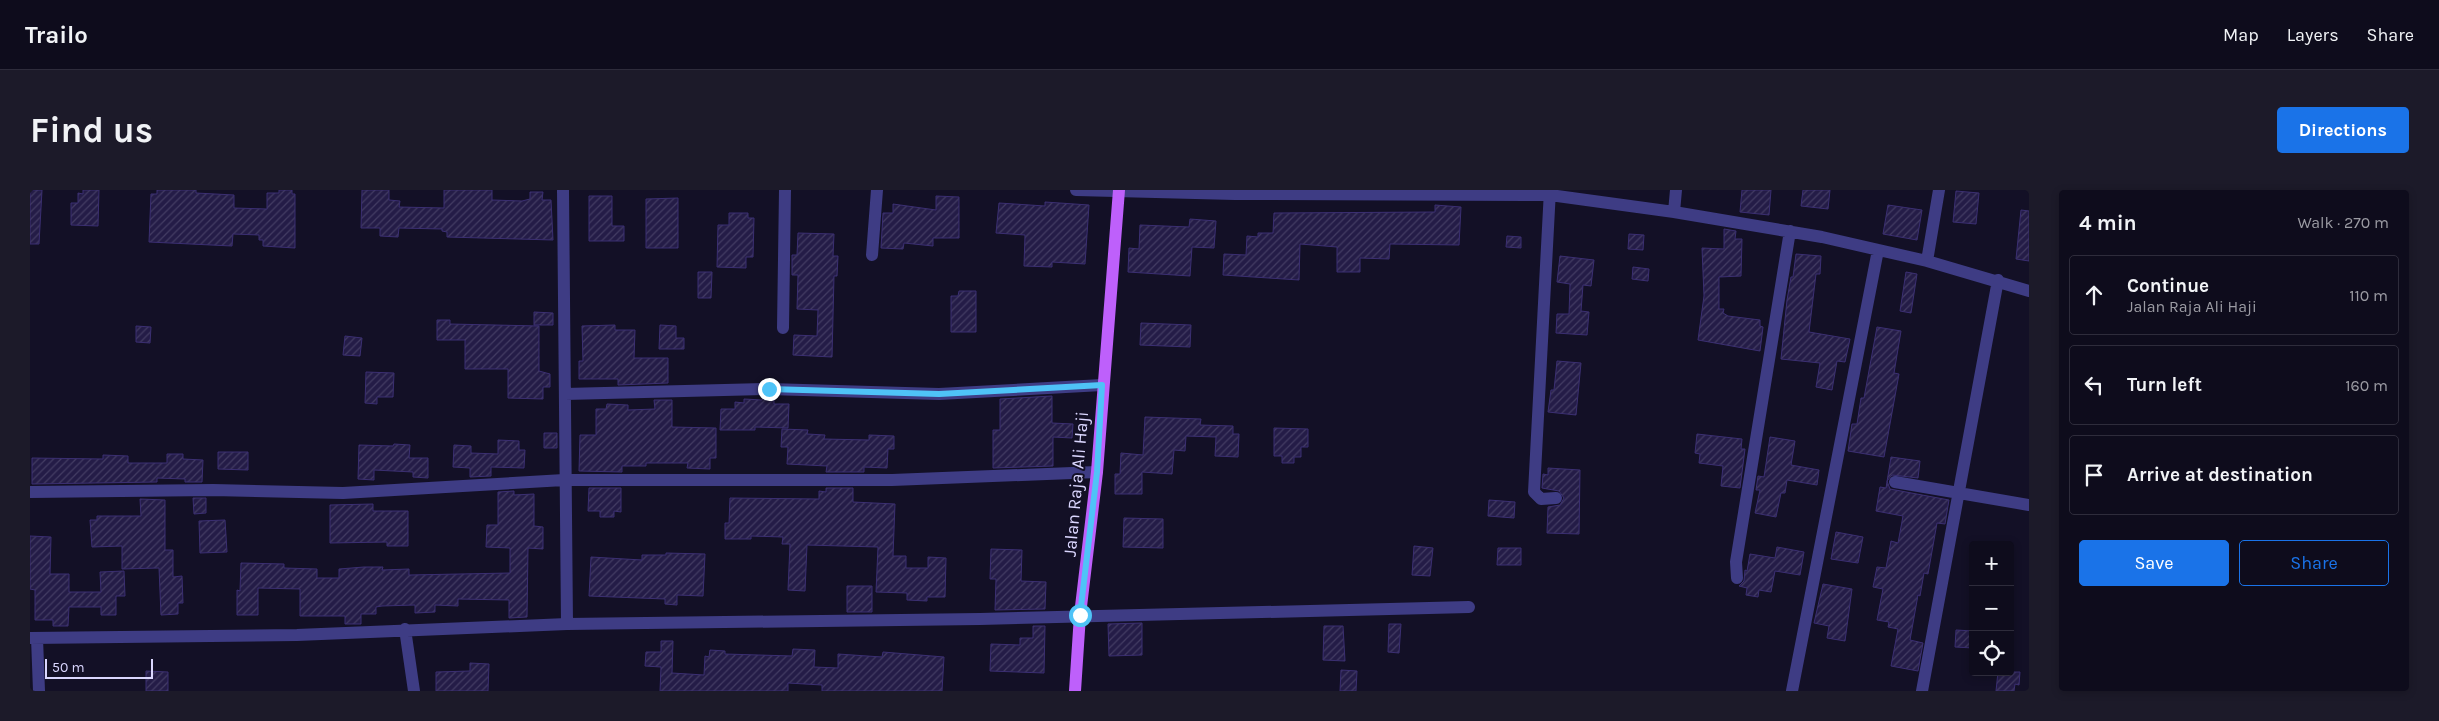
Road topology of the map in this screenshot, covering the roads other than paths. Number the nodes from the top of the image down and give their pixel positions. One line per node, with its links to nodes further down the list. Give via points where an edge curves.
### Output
1 (563, 190): 18 (street)
2 (785, 190): 16 (street)
3 (877, 190): 12 (street)
4 (1076, 190): 7 (street)
5 (1676, 190): 9 (street)
6 (1939, 190): 13 (street)
7 (1119, 191): 8 (street); 17 (main road, Jalan Raja Ali Haji)
8 (1550, 193): 9 (street); 24 (street, via 1534,492 1541,499)
9 (1674, 212): 10 (street)
10 (1790, 231): 11 (street); 26 (street, via 1736,562)
11 (1878, 250): 13 (street); 35 (street)
12 (872, 255)
13 (1927, 261): 14 (street)
14 (1998, 280): 15 (street); 23 (street)
15 (2029, 291)
16 (783, 328)
17 (1102, 385): 18 (street, via 939,394 769,389); 19 (main road, Jalan Raja Ali Haji)
18 (565, 394): 20 (street)
19 (1097, 472): 20 (street, via 892,480); 28 (main road, Jalan Raja Ali Haji)
20 (564, 480): 22 (street, via 343,493 213,490); 29 (street)
21 (1895, 482): 23 (street)
22 (30, 492)
23 (1960, 492): 25 (street); 36 (street)
24 (1556, 498)
25 (2029, 505)
26 (1737, 578)
27 (1470, 607): 28 (street)
28 (1080, 615): 29 (street); 34 (main road, Jalan Raja Ali Haji)
29 (567, 624): 30 (street)
30 (404, 629): 31 (street, via 297,635); 33 (street)
31 (33, 638): 32 (street)
32 (39, 691)
33 (414, 691)
34 (1075, 691)
35 (1792, 691)
36 (1922, 691)

